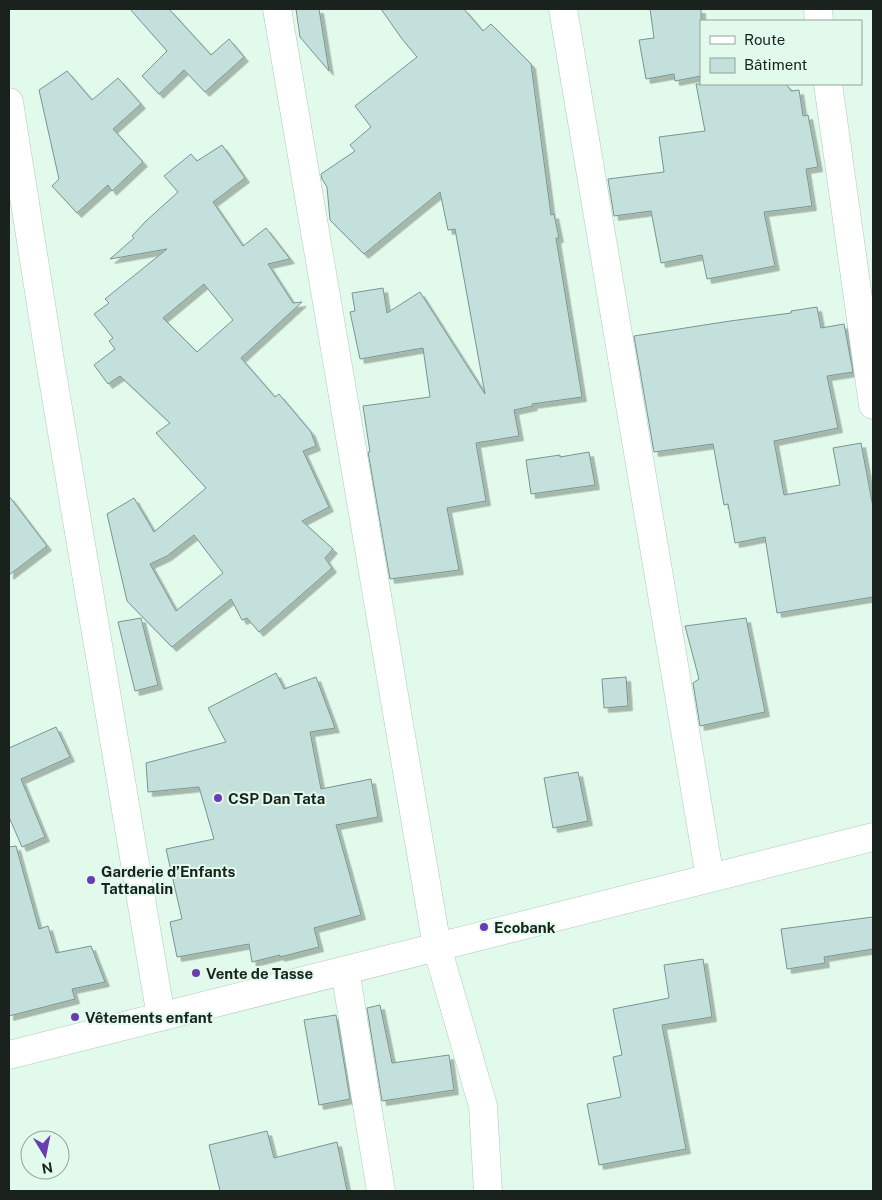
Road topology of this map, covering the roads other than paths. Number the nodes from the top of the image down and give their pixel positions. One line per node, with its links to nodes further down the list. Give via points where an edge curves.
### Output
1 (277, 9): 8 (street)
2 (563, 9): 7 (street)
3 (828, 85): 5 (street)
4 (9, 102): 10 (street)
5 (873, 404)
6 (873, 837): 7 (street)
7 (710, 878): 8 (street)
8 (437, 947): 9 (street); 13 (street, via 483,1106)
9 (345, 970): 10 (street); 12 (street)
10 (161, 1017): 11 (street)
11 (9, 1055)
12 (381, 1191)
13 (488, 1191)

